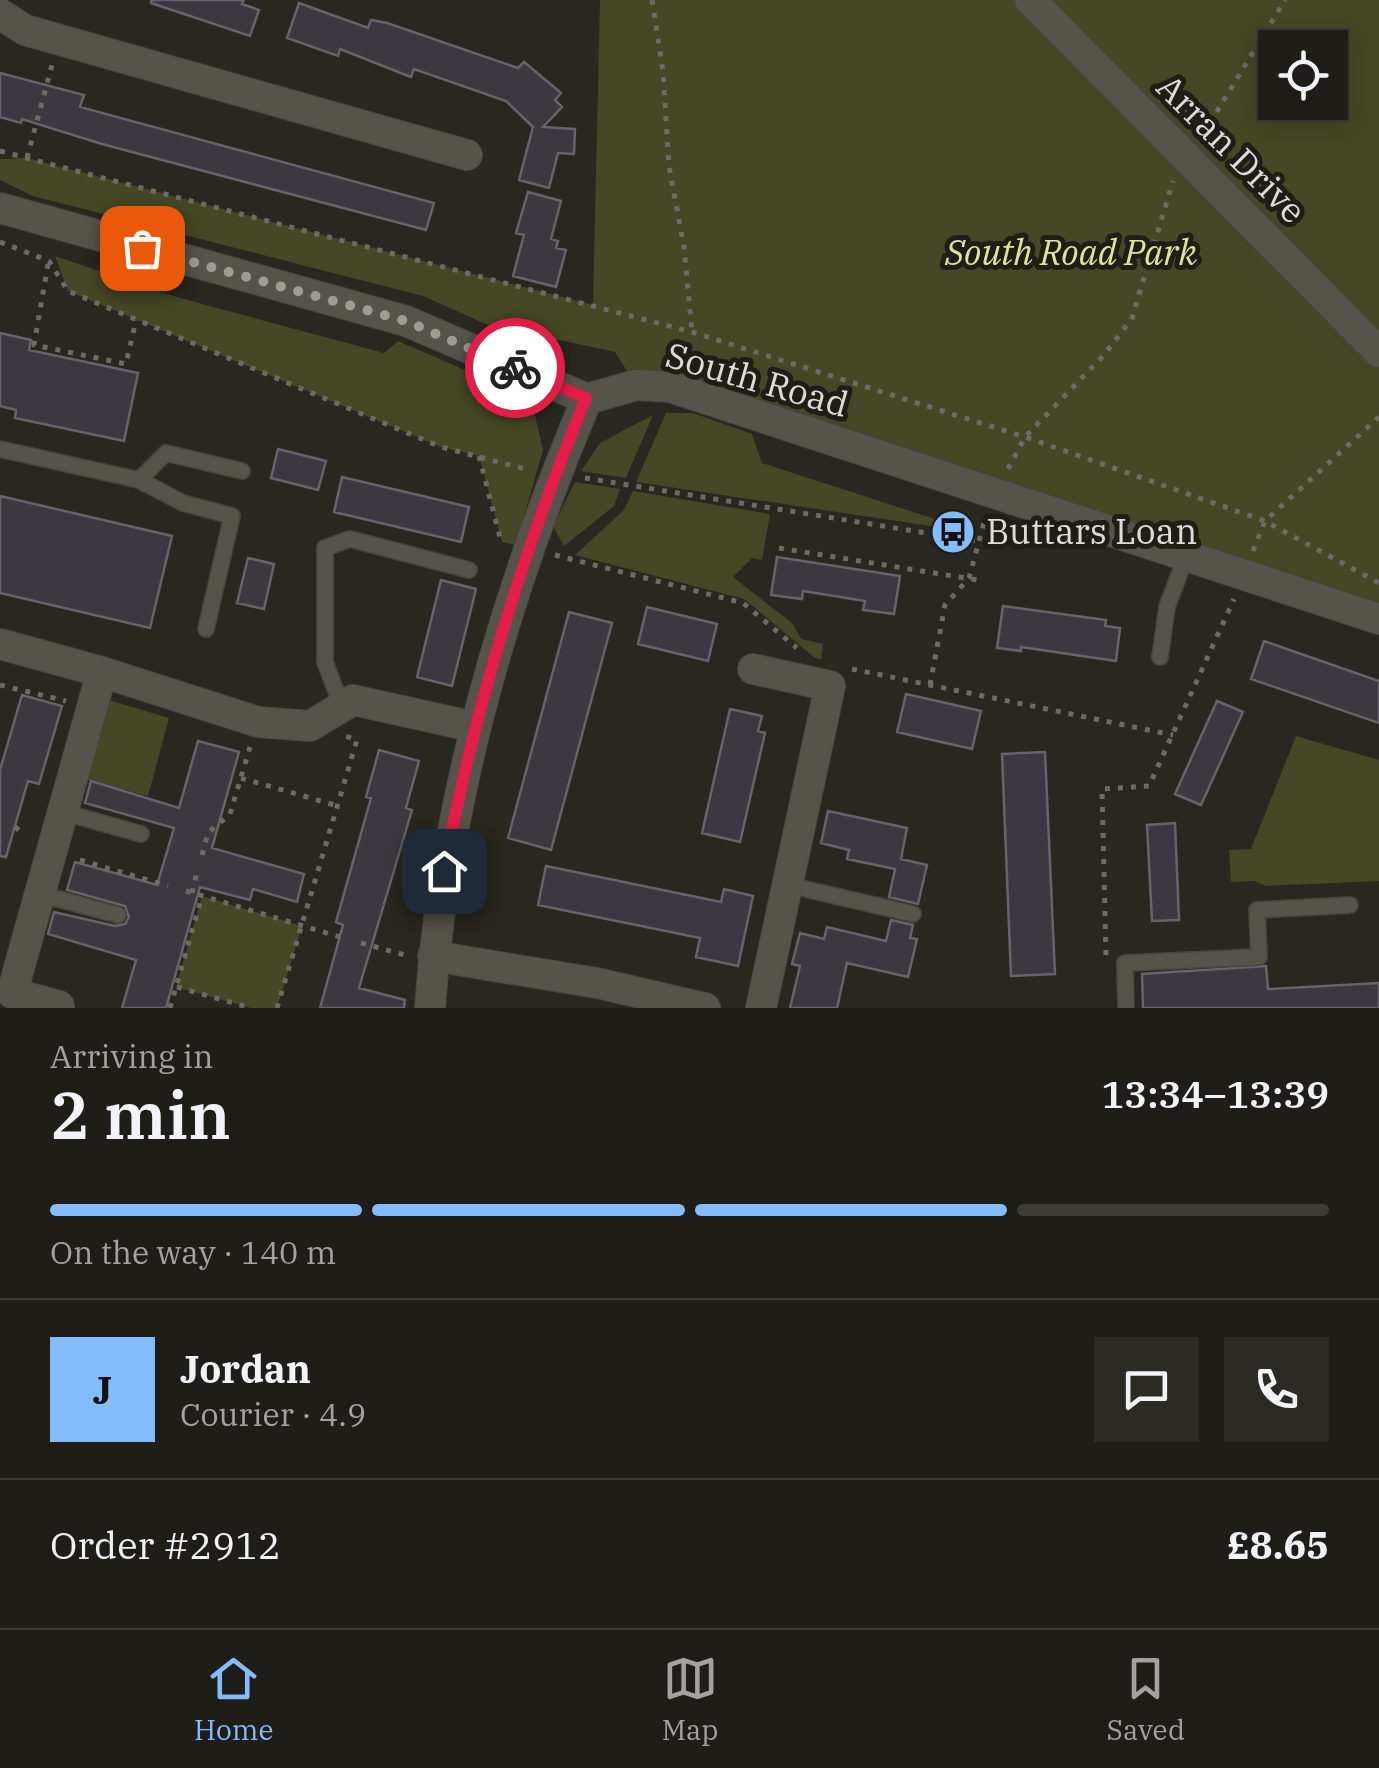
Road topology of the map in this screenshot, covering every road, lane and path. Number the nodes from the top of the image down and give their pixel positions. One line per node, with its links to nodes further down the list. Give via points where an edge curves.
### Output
1 (652, 0): 14 (path)
2 (1030, 0): 9 (street, Arran Drive)
3 (1284, 0): 9 (path)
4 (0, 14): 5 (street)
5 (59, 40): 7 (street); 8 (path)
6 (0, 152): 8 (path)
7 (466, 155)
8 (28, 158): 14 (path)
9 (1187, 158): 15 (street, Arran Drive); 18 (path, via 1174,180 1132,318)
10 (0, 208): 16 (street, via 406,321)
11 (0, 242): 12 (path)
12 (49, 260): 13 (path, via 68,291); 13 (path, via 34,345 126,364)
13 (136, 320): 20 (path)
14 (692, 332): 18 (path)
15 (1379, 352)
16 (586, 398): 22 (street); 24 (street, South Road, via 636,385 670,387)
17 (1379, 417): 25 (path)
18 (1024, 437): 24 (path); 25 (path)
19 (0, 449): 23 (lane)
20 (479, 456): 22 (path); 27 (path, via 502,542)
21 (242, 470): 23 (lane, via 166,453)
22 (555, 474): 26 (path); 27 (street)
23 (139, 480): 36 (lane, via 183,504 232,516)
24 (994, 493): 26 (path); 29 (street, South Road)
25 (1265, 520): 31 (path); 34 (path)
26 (976, 541): 32 (path)
27 (528, 548): 38 (path, via 743,603); 49 (street)
28 (779, 548): 32 (path)
29 (1186, 556): 31 (street, South Road); 39 (lane, via 1167,607)
30 (469, 570): 46 (lane, via 350,540 325,548 325,662)
31 (1244, 575): 35 (street, South Road); 50 (path)
32 (969, 578): 33 (path); 44 (path, via 944,605)
33 (984, 581)
34 (1379, 583)
35 (1379, 620)
36 (206, 629)
37 (0, 644): 42 (street)
38 (799, 649)
39 (1160, 657)
40 (834, 665): 44 (path)
41 (752, 668): 58 (street, via 830,686)
42 (102, 672): 47 (street); 53 (street)
43 (0, 685): 45 (path)
44 (930, 686): 50 (path)
45 (78, 704)
46 (342, 707): 48 (street); 49 (street, via 354,700)
47 (258, 722): 48 (street); 51 (path)
48 (310, 726): 52 (path, via 357,740)
49 (475, 728): 68 (street)
50 (1173, 735): 69 (path, via 1149,786 1102,789 1105,954)
51 (241, 778): 52 (path); 56 (path, via 230,814 208,833)
52 (338, 806): 65 (path)
53 (63, 812): 54 (lane); 55 (street)
54 (141, 834)
55 (52, 852): 59 (path); 60 (street)
56 (202, 855)
57 (198, 872): 61 (path, via 189,892)
58 (788, 885): 63 (lane); 77 (street)
59 (168, 886)
60 (40, 894): 64 (lane); 71 (street, via 12,993)
61 (202, 896): 65 (path); 70 (path)
62 (1350, 905): 69 (lane, via 1258,910 1259,956)
63 (913, 914)
64 (118, 915)
65 (302, 926): 66 (path); 74 (path)
66 (340, 937)
67 (361, 942): 68 (path)
68 (434, 956): 75 (street); 76 (street)
69 (1125, 963): 78 (lane)
70 (176, 986): 72 (path); 73 (path)
71 (59, 1006)
72 (170, 1008)
73 (251, 1008)
74 (277, 1008)
75 (430, 1008)
76 (704, 1008)
77 (761, 1008)
78 (1126, 1008)

